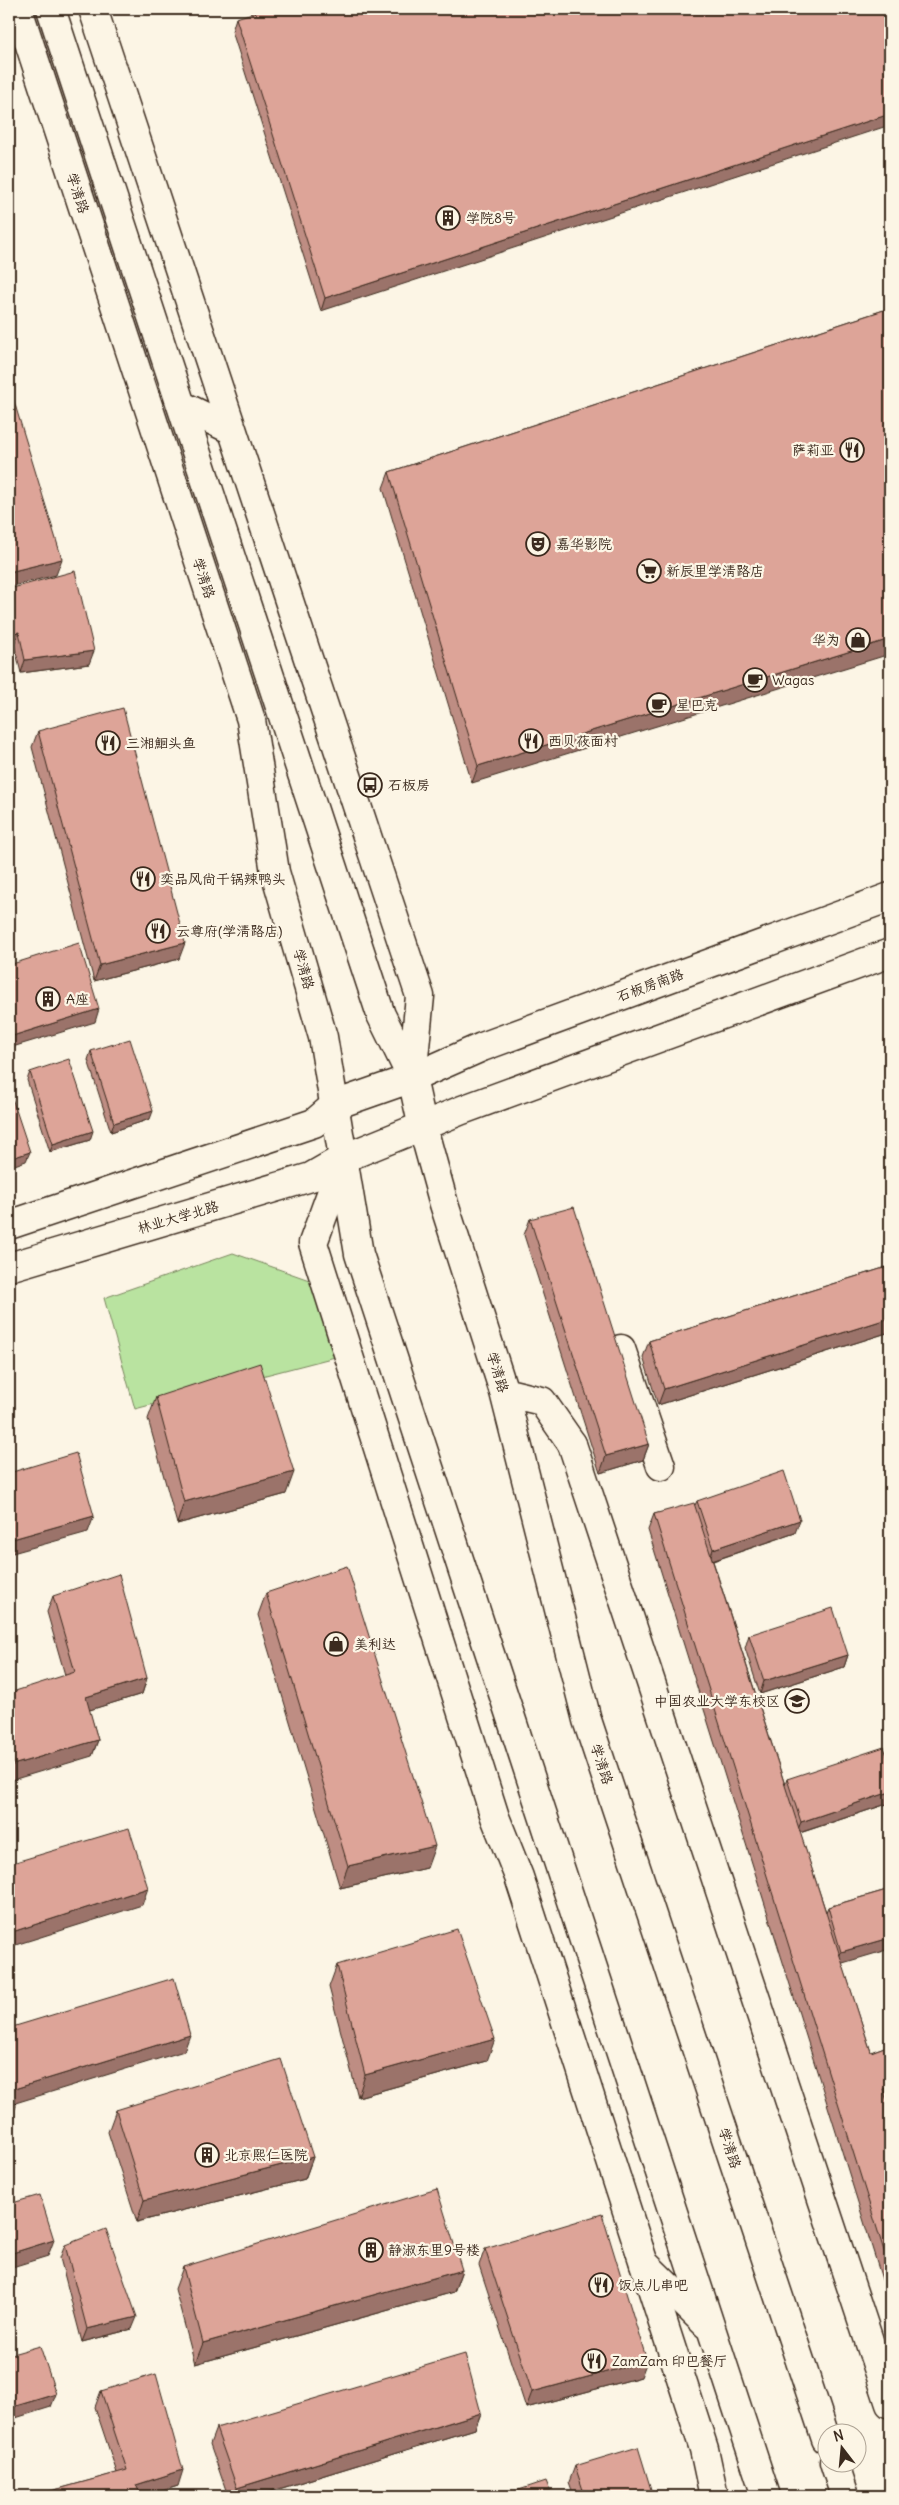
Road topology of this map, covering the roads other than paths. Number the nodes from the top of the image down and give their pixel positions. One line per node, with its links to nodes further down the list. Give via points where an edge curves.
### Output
1 (18, 9): 9 (main road, 学清路, via 251,720 275,872 323,1037)
2 (51, 9): 4 (main road, 学清路)
3 (93, 9): 5 (main road, 学清路)
4 (183, 406): 5 (main road); 8 (main road, 学清路, via 381,1014)
5 (232, 430): 8 (main road, 学清路, via 420,996)
6 (890, 897): 8 (main road, 石板房南路, via 492,1044)
7 (890, 953): 10 (main road, via 462,1110)
8 (412, 1078): 9 (main road, 石板房南路); 10 (main road, 学清路)
9 (335, 1105): 11 (main road, 学清路); 12 (main road, via 314,1123)
10 (423, 1128): 11 (main road, 林业大学北路); 15 (main road, 学清路)
11 (344, 1158): 13 (main road, 林业大学北路, via 311,1177); 17 (main road, 学清路, via 313,1244 495,1817 519,1877); 18 (main road, 学清路, via 359,1254)
12 (9, 1225)
13 (9, 1267)
14 (622, 1349): 16 (main road)
15 (504, 1392): 19 (main road, via 542,1401 572,1444); 20 (main road, 学清路, via 587,1720)
16 (660, 1466)
17 (644, 2263): 18 (main road); 22 (main road, 学清路, via 704,2449)
18 (710, 2328): 23 (main road, 学清路)
19 (890, 2404)
20 (820, 2422)
21 (838, 2472): 24 (main road)
22 (714, 2496)
23 (766, 2496)
24 (846, 2496)

